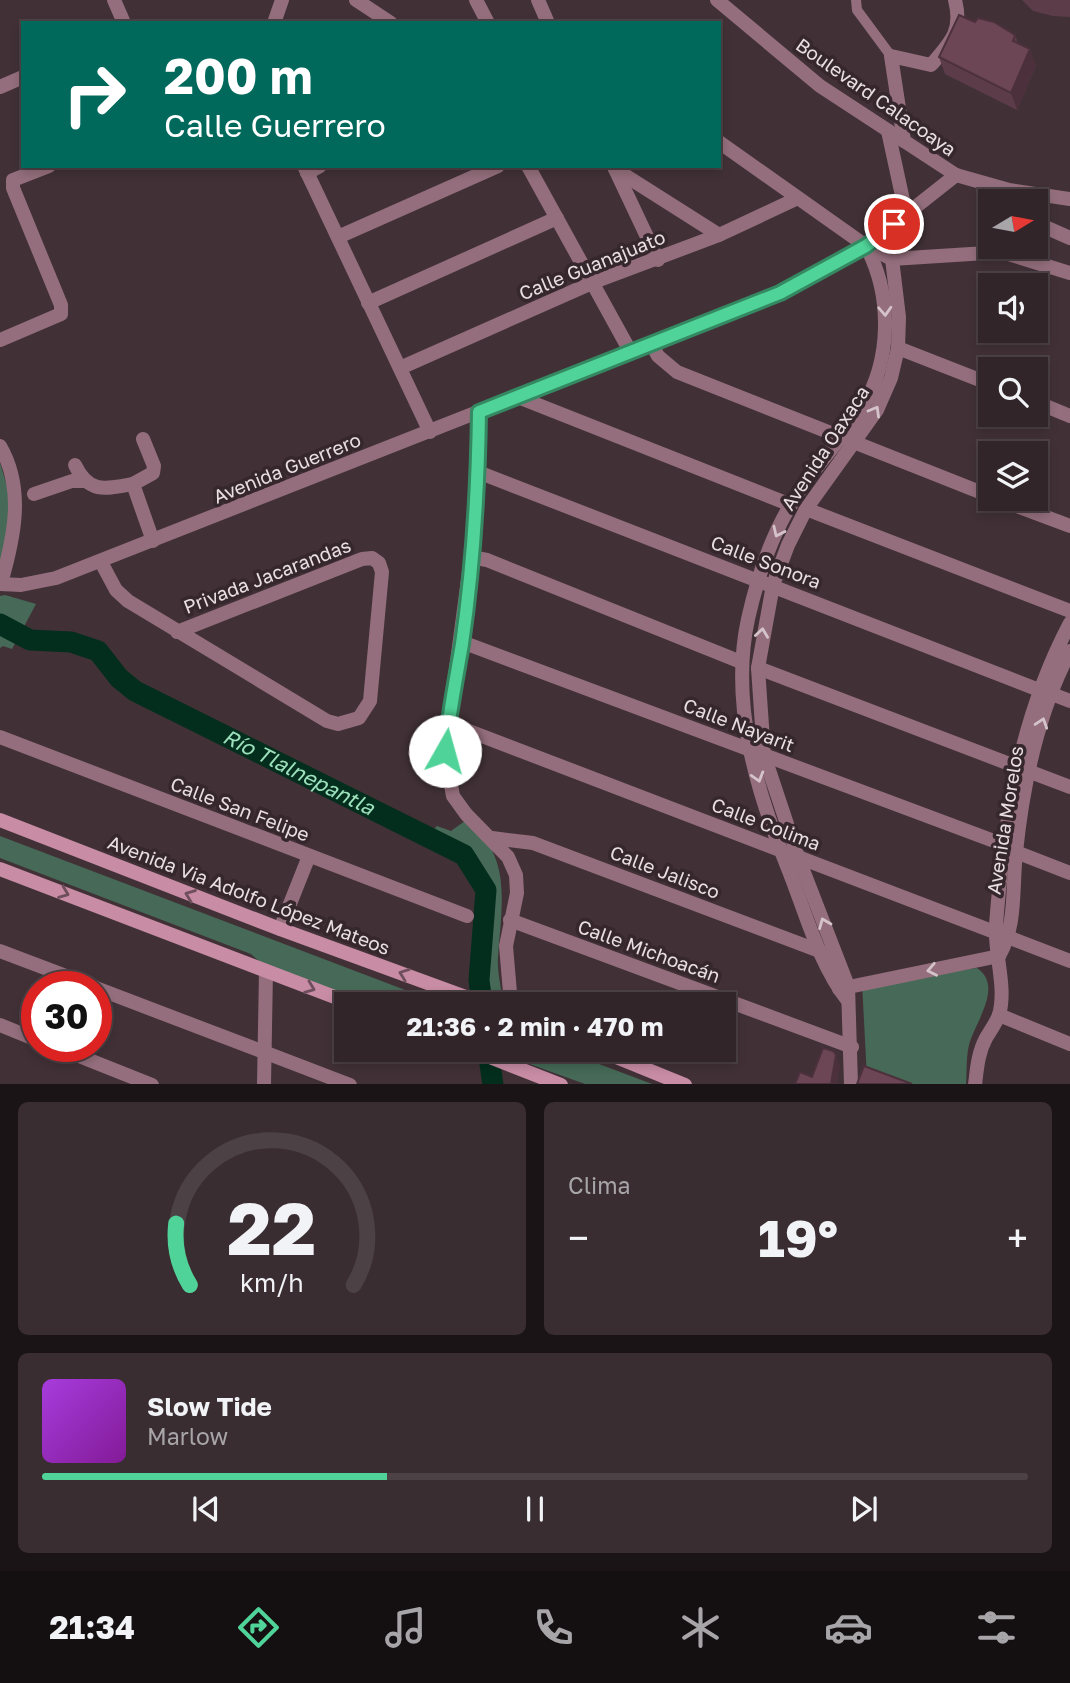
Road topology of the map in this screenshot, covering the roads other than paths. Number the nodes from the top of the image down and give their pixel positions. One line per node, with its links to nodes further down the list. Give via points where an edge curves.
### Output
1 (114, 0): 9 (street)
2 (282, 0): 10 (street)
3 (356, 0): 11 (street)
4 (476, 0): 12 (street)
5 (538, 0): 13 (street)
6 (718, 0): 17 (street, Boulevard Calacoaya, via 820,86)
7 (856, 0): 14 (street, via 857,10)
8 (955, 0): 14 (street, via 958,28 931,65)
9 (123, 21)
10 (275, 21)
11 (388, 21)
12 (487, 21)
13 (547, 21)
14 (891, 56): 18 (street)
15 (21, 78): 16 (street)
16 (0, 88)
17 (888, 131): 18 (street, Boulevard Calacoaya); 30 (street)
18 (904, 141): 25 (street, Boulevard Calacoaya)
19 (721, 143): 28 (street)
20 (44, 168): 43 (street, via 13,180 13,188 61,304 61,314)
21 (310, 168): 35 (street)
22 (493, 168): 35 (street)
23 (529, 168): 31 (street)
24 (614, 168): 34 (street); 39 (street)
25 (956, 175): 26 (street, Boulevard Calacoaya); 30 (street, Avenida Guerrero)
26 (995, 189)
27 (1048, 197): 29 (street, Boulevard Calacoaya)
28 (798, 198): 34 (street, Calle Guanajuato); 37 (street)
29 (1070, 199)
30 (906, 214): 33 (street, Avenida Guerrero)
31 (557, 218): 41 (street); 42 (street)
32 (1048, 228): 36 (street)
33 (883, 234): 37 (street, Avenida Guerrero); 38 (street, Avenida Oaxaca)
34 (719, 236): 39 (street, Calle Guanajuato)
35 (338, 237): 42 (street)
36 (1070, 238)
37 (866, 246): 38 (street); 44 (street, Avenida Guerrero, via 780,293); 55 (street, Avenida Oaxaca, one-way to 55, via 883,290 884,344 876,376)
38 (892, 259): 40 (street, via 1002,252); 45 (street, Avenida Oaxaca)
39 (658, 260): 41 (street, Calle Guanajuato)
40 (1070, 273)
41 (594, 282): 46 (street); 47 (street, Calle Guanajuato)
42 (368, 303): 47 (street)
43 (3, 338)
44 (651, 343): 46 (street, Avenida Guerrero); 55 (street, via 677,372)
45 (898, 348): 48 (street); 55 (street, Avenida Oaxaca, one-way to 45, via 877,410)
46 (629, 351): 49 (street, Avenida Guerrero)
47 (400, 368): 53 (street)
48 (978, 379)
49 (518, 397): 51 (street, Avenida Guerrero); 63 (street)
50 (1048, 407): 52 (street)
51 (479, 412): 53 (street, Avenida Guerrero); 58 (street)
52 (1070, 416)
53 (429, 432): 67 (street, Avenida Guerrero)
54 (143, 439): 60 (street, via 153,473)
55 (847, 441): 61 (street); 63 (street, Avenida Oaxaca, via 814,468); 64 (street, Avenida Oaxaca)
56 (0, 446): 70 (street, via 12,475 15,499 15,528)
57 (75, 466): 59 (street)
58 (478, 472): 68 (street); 71 (street, Calle Sonora)
59 (83, 481): 60 (street, via 106,487); 62 (street)
60 (133, 484): 67 (street)
61 (978, 491)
62 (34, 494)
63 (791, 505): 71 (street, Avenida Oaxaca, one-way to 71)
64 (806, 509): 71 (street, Avenida Oaxaca); 72 (street)
65 (1030, 511): 66 (street)
66 (1070, 526)
67 (155, 540): 69 (street, Avenida Guerrero)
68 (471, 557): 75 (street); 77 (street)
69 (101, 562): 70 (street, Avenida Guerrero, via 38,584); 74 (street, Privada Jacarandas, via 122,596)
70 (0, 583)
71 (766, 583): 77 (street, Avenida Oaxaca); 78 (street, Avenida Oaxaca, one-way to 71); 79 (street, Calle Sonora)
72 (1070, 611)
73 (1070, 623): 79 (street, Avenida Morelos)
74 (177, 632): 74 (street, Privada Jacarandas, via 327,721 349,723 359,718 370,702 382,572 372,558 362,559)
75 (462, 642): 81 (street); 83 (street, Calle Nayarit)
76 (1070, 651): 79 (street, Avenida Morelos)
77 (741, 662): 83 (street, Avenida Oaxaca)
78 (758, 668): 84 (street, Avenida Oaxaca); 85 (street)
79 (1046, 692): 80 (street, Calle Sonora); 85 (street, Avenida Morelos)
80 (1070, 701)
81 (448, 723): 88 (street, via 445,751 453,796); 90 (street, Calle Colima)
82 (0, 737): 92 (street, Calle San Felipe)
83 (750, 749): 84 (street, Calle Nayarit); 90 (street, Avenida Oaxaca, one-way to 90)
84 (764, 755): 89 (street, Calle Nayarit); 93 (street, Avenida Oaxaca)
85 (1023, 769): 86 (street); 89 (street, Avenida Morelos); 91 (street, Avenida Morelos)
86 (1070, 787)
87 (0, 820): 98 (main road, Avenida Via Adolfo López Mateos, one-way to 87)
88 (492, 838): 97 (street, via 509,857 516,875); 101 (street, Calle Jalisco, via 533,843)
89 (1002, 844): 99 (street, Avenida Morelos)
90 (781, 850): 93 (street, Calle Colima); 101 (street, Avenida Oaxaca)
91 (1016, 852): 95 (street); 99 (street, Avenida Morelos)
92 (309, 856): 96 (street, Calle San Felipe); 98 (street)
93 (798, 857): 99 (street, Calle Colima); 108 (street, Avenida Oaxaca, one-way to 93)
94 (0, 869): 105 (main road, one-way to 105)
95 (1070, 873)
96 (467, 916)
97 (510, 920): 107 (street, via 505,967); 115 (street, Calle Michoacán)
98 (279, 929): 106 (main road, Avenida Via Adolfo López Mateos, one-way to 98)
99 (1002, 936): 102 (street, Avenida Morelos); 103 (street, Calle Colima)
100 (0, 951): 104 (street)
101 (822, 952): 108 (street, Avenida Oaxaca)
102 (999, 956): 108 (street, one-way to 108); 111 (street, Avenida Morelos)
103 (1070, 961)
104 (53, 971)
105 (266, 971): 110 (main road, one-way to 110); 116 (street)
106 (452, 992)
107 (509, 992)
108 (845, 992): 115 (street, Avenida Oaxaca)
109 (112, 994): 116 (street)
110 (334, 997)
111 (999, 1015): 114 (street); 127 (street, Avenida Morelos, via 980,1051)
112 (0, 1026): 113 (street)
113 (21, 1034)
114 (1070, 1044)
115 (852, 1047): 126 (street, Avenida Oaxaca)
116 (265, 1052): 122 (street); 123 (street)
117 (95, 1062): 121 (street)
118 (504, 1062): 120 (main road)
119 (629, 1062): 125 (main road)
120 (534, 1079): 124 (main road)
121 (152, 1084)
122 (264, 1084)
123 (350, 1084)
124 (561, 1084)
125 (685, 1084)
126 (851, 1084)
127 (975, 1084)

